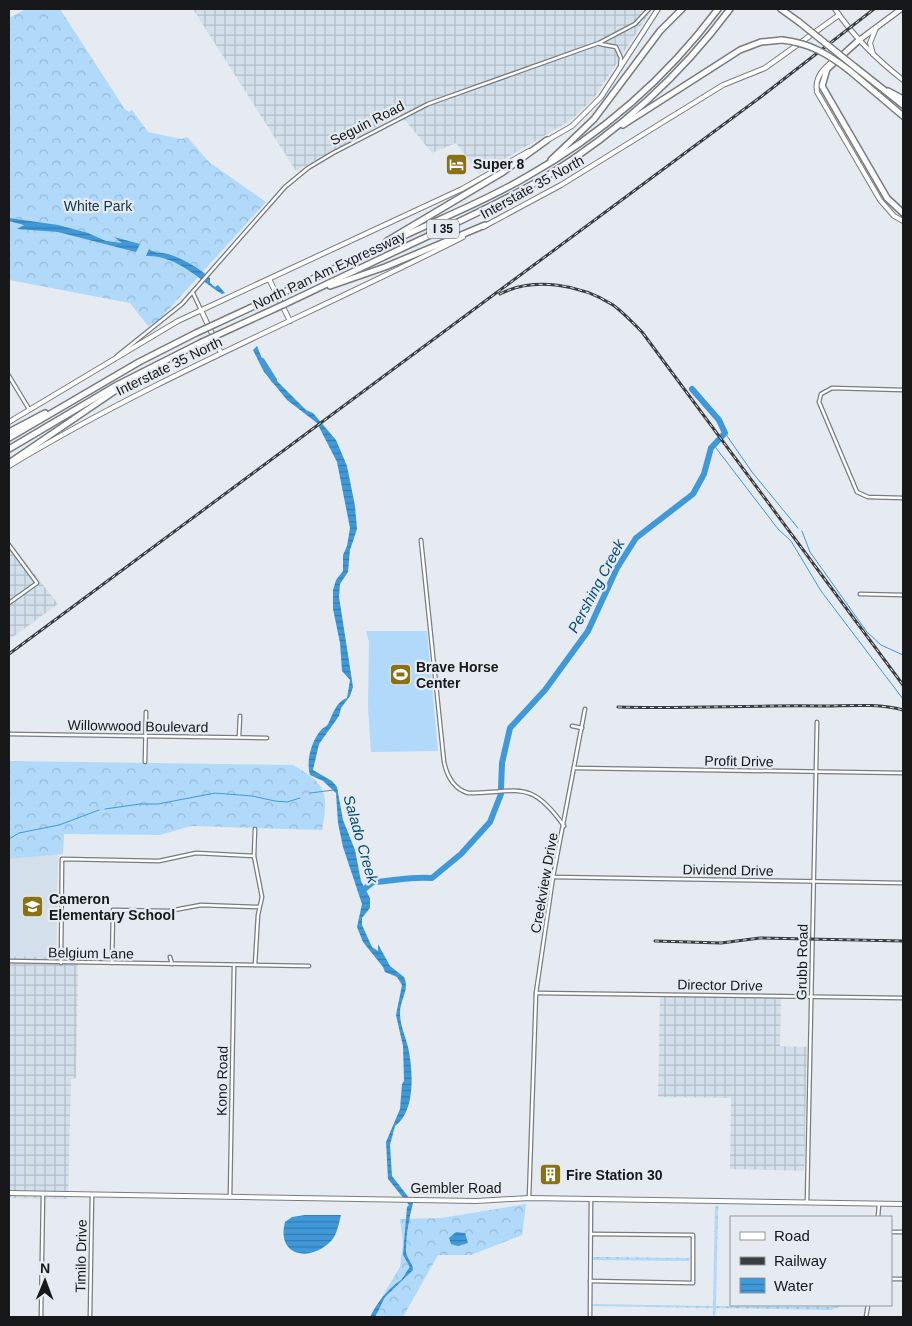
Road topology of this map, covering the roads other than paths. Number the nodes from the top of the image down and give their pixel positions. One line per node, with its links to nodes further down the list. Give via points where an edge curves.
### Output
1 (649, 9): 12 (street, Seguin Road, via 635,24)
2 (658, 9): 14 (main road)
3 (682, 9): 22 (highway, via 660,31 594,119)
4 (718, 9): 22 (highway, North Pan Am Expressway / I 35, via 690,44 644,91 597,130)
5 (730, 9): 20 (highway, North Pan Am Expressway / I 35, via 678,71)
6 (781, 9): 16 (highway, bridge)
7 (835, 9): 9 (main road)
8 (901, 9): 10 (main road)
9 (839, 15): 11 (main road); 25 (main road, Interstate 35 North, via 765,68 723,85 561,185)
10 (876, 28): 11 (main road); 13 (main road, via 870,43)
11 (858, 41): 13 (main road); 23 (highway, via 827,69 822,86 887,198); 24 (main road, via 824,67 816,81 817,92 880,200 887,210)
12 (599, 44): 14 (street, via 616,47 621,56); 28 (street, Seguin Road, via 446,97 308,168 285,187)
13 (874, 56): 15 (main road)
14 (620, 67): 21 (main road, via 589,111 572,126)
15 (903, 80)
16 (873, 82): 17 (highway); 18 (highway)
17 (903, 99)
18 (903, 105)
19 (903, 116): 20 (highway, bridge, via 830,56 812,46 782,40 761,42 740,50)
20 (618, 126): 29 (highway, North Pan Am Expressway / I 35, via 562,167 522,190)
21 (547, 140): 26 (highway, via 502,172); 27 (main road, via 462,189)
22 (548, 164): 26 (highway, North Pan Am Expressway / I 35)
23 (903, 213)
24 (903, 221)
25 (485, 225): 29 (highway, via 385,267); 31 (main road, Interstate 35 North)
26 (375, 250): 37 (highway, North Pan Am Expressway / I 35, bridge, via 196,333)
27 (269, 278): 30 (main road); 31 (main road)
28 (193, 293): 30 (street); 33 (street, Seguin Road, via 172,314)
29 (303, 295): 34 (highway, North Pan Am Expressway / I 35, bridge)
30 (201, 310): 32 (main road); 33 (main road)
31 (290, 321): 32 (main road, Interstate 35 North)
32 (222, 353): 44 (main road, Interstate 35 North, via 112,406)
33 (110, 361): 38 (main road)
34 (143, 371): 42 (highway, North Pan Am Expressway / I 35); 43 (highway)
35 (9, 376): 38 (street)
36 (903, 390): 45 (street, via 832,388 821,394 819,406 857,492 868,497)
37 (70, 402): 40 (highway); 41 (highway, North Pan Am Expressway / I 35)
38 (29, 409): 39 (main road)
39 (9, 422)
40 (9, 432)
41 (9, 438)
42 (9, 450)
43 (9, 462)
44 (9, 466)
45 (903, 498)
46 (421, 540): 65 (street, Creekview Drive, via 444,762 449,777 461,791 468,793 519,790 539,796)
47 (9, 545): 50 (street, via 37,582)
48 (860, 594): 49 (street)
49 (903, 595)
50 (9, 603)
51 (585, 709): 56 (street)
52 (146, 712): 58 (street)
53 (240, 716): 59 (street)
54 (817, 722): 63 (street, Grubb Road)
55 (572, 726): 56 (street)
56 (582, 728): 62 (street)
57 (9, 734): 58 (street, Willowwood Boulevard)
58 (146, 736): 59 (street, Willowwood Boulevard); 61 (street)
59 (239, 737): 60 (street, Willowwood Boulevard)
60 (266, 738)
61 (146, 762)
62 (574, 768): 63 (street, Profit Drive); 65 (street)
63 (816, 772): 64 (street, Profit Drive); 69 (street, Grubb Road)
64 (903, 774)
65 (564, 826): 68 (street, Creekview Drive)
66 (256, 829): 67 (street)
67 (254, 856): 71 (street, via 262,891); 74 (street, via 196,853 163,861 62,859)
68 (553, 878): 69 (street, Dividend Drive); 80 (street, Creekview Drive)
69 (814, 882): 70 (street, Dividend Drive); 81 (street, Grubb Road)
70 (903, 883)
71 (260, 907): 75 (street, via 201,905 174,911 113,910); 78 (street)
72 (170, 957): 76 (street)
73 (9, 962): 74 (street, Belgium Lane)
74 (61, 963): 75 (street, Belgium Lane)
75 (112, 963): 76 (street, Belgium Lane)
76 (172, 964): 77 (street, Belgium Lane)
77 (234, 965): 78 (street, Belgium Lane); 86 (street, Kono Road)
78 (255, 965): 79 (street, Belgium Lane)
79 (309, 966)
80 (536, 992): 81 (street, Director Drive); 87 (street, Creekview Drive)
81 (812, 997): 82 (street, Director Drive); 89 (street, Grubb Road)
82 (903, 998)
83 (9, 1194): 84 (main road, Gembler Road)
84 (43, 1194): 85 (main road, Gembler Road); 95 (street)
85 (92, 1195): 86 (main road, Gembler Road); 96 (street, Timilo Drive)
86 (230, 1197): 87 (main road, Gembler Road)
87 (529, 1198): 88 (main road, Gembler Road)
88 (591, 1199): 89 (main road, Gembler Road); 93 (street)
89 (807, 1202): 90 (main road, Gembler Road)
90 (879, 1203): 91 (main road, Gembler Road); 92 (street)
91 (903, 1204)
92 (878, 1216)
93 (591, 1234): 94 (street); 94 (street, via 694,1235 692,1283)
94 (590, 1282): 97 (street)
95 (41, 1317)
96 (90, 1317)
97 (590, 1317)

